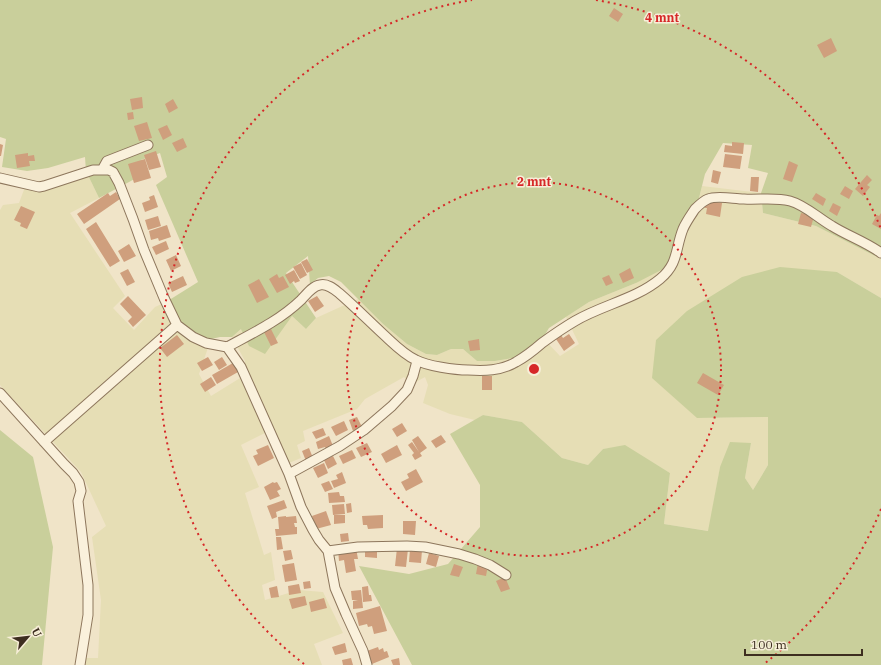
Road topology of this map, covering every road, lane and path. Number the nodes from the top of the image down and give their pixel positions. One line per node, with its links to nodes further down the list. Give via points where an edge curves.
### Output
1 (148, 145): 2 (street, via 107,161)
2 (102, 170): 3 (street, via 93,170 39,187); 5 (street, via 113,172 119,183 144,250)
3 (0, 178)
4 (881, 253): 7 (street, via 790,201 708,198 695,209 688,220 673,264 660,279 636,294 577,320 515,363 503,368 479,371)
5 (177, 325): 6 (street, via 206,343); 9 (street)
6 (227, 346): 7 (street, via 259,331 283,315 314,288 324,284 340,293 397,347); 10 (street, via 240,367)
7 (417, 361): 10 (street, via 407,390 392,406 340,446)
8 (0, 392): 9 (street)
9 (44, 442): 13 (street, via 73,473 79,482 81,492 78,501 88,585 88,616)
10 (289, 474): 11 (street, via 301,507)
11 (328, 551): 12 (street, via 358,547 425,547 475,559); 14 (street, via 335,588)
12 (506, 575)
13 (80, 665)
14 (368, 665)

